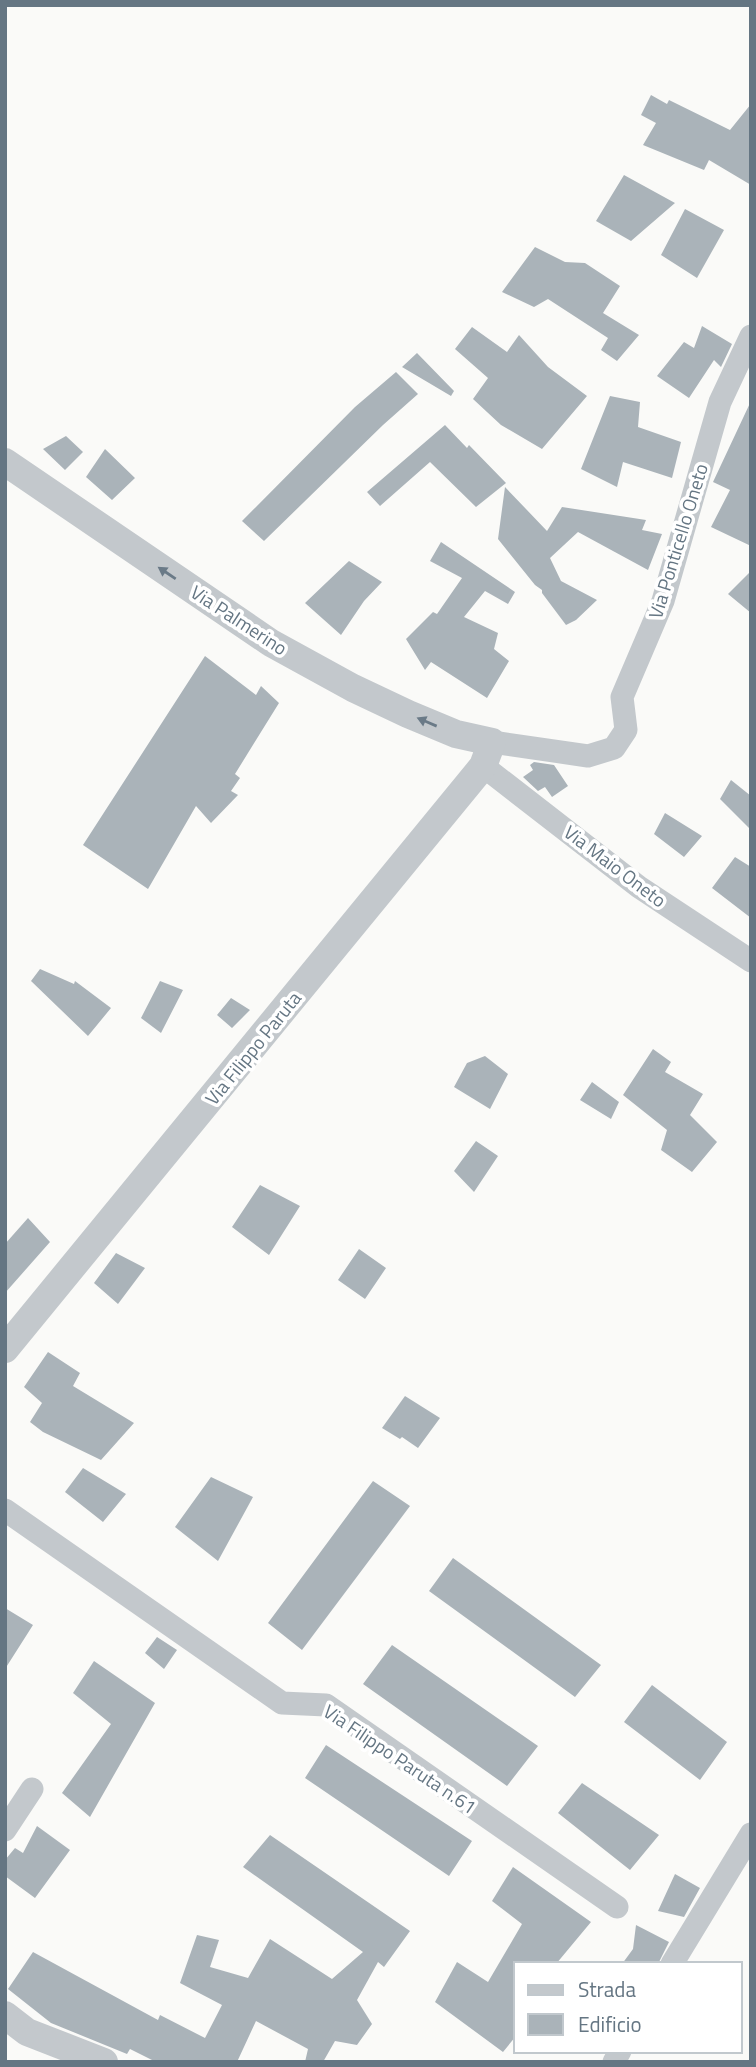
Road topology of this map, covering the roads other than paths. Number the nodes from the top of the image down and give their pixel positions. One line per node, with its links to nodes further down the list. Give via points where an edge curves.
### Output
1 (751, 336): 3 (street, Via Ponticello Oneto, via 720,401 663,601 622,697 626,730 614,748 588,756)
2 (5, 462): 3 (street, Via Palmerino, one-way to 2, via 271,643)
3 (488, 754): 4 (street, Via Maio Oneto, via 639,887); 5 (street, Via Filippo Paruta)
4 (751, 961)
5 (5, 1349)
6 (5, 1510): 10 (street, Via Filippo Paruta n.61, via 282,1703 326,1705)
7 (32, 1789): 8 (street)
8 (5, 1830)
9 (751, 1834): 11 (street)
10 (617, 1907)
11 (673, 1962)
12 (5, 2015): 13 (street, via 27,2032)
13 (104, 2062)

